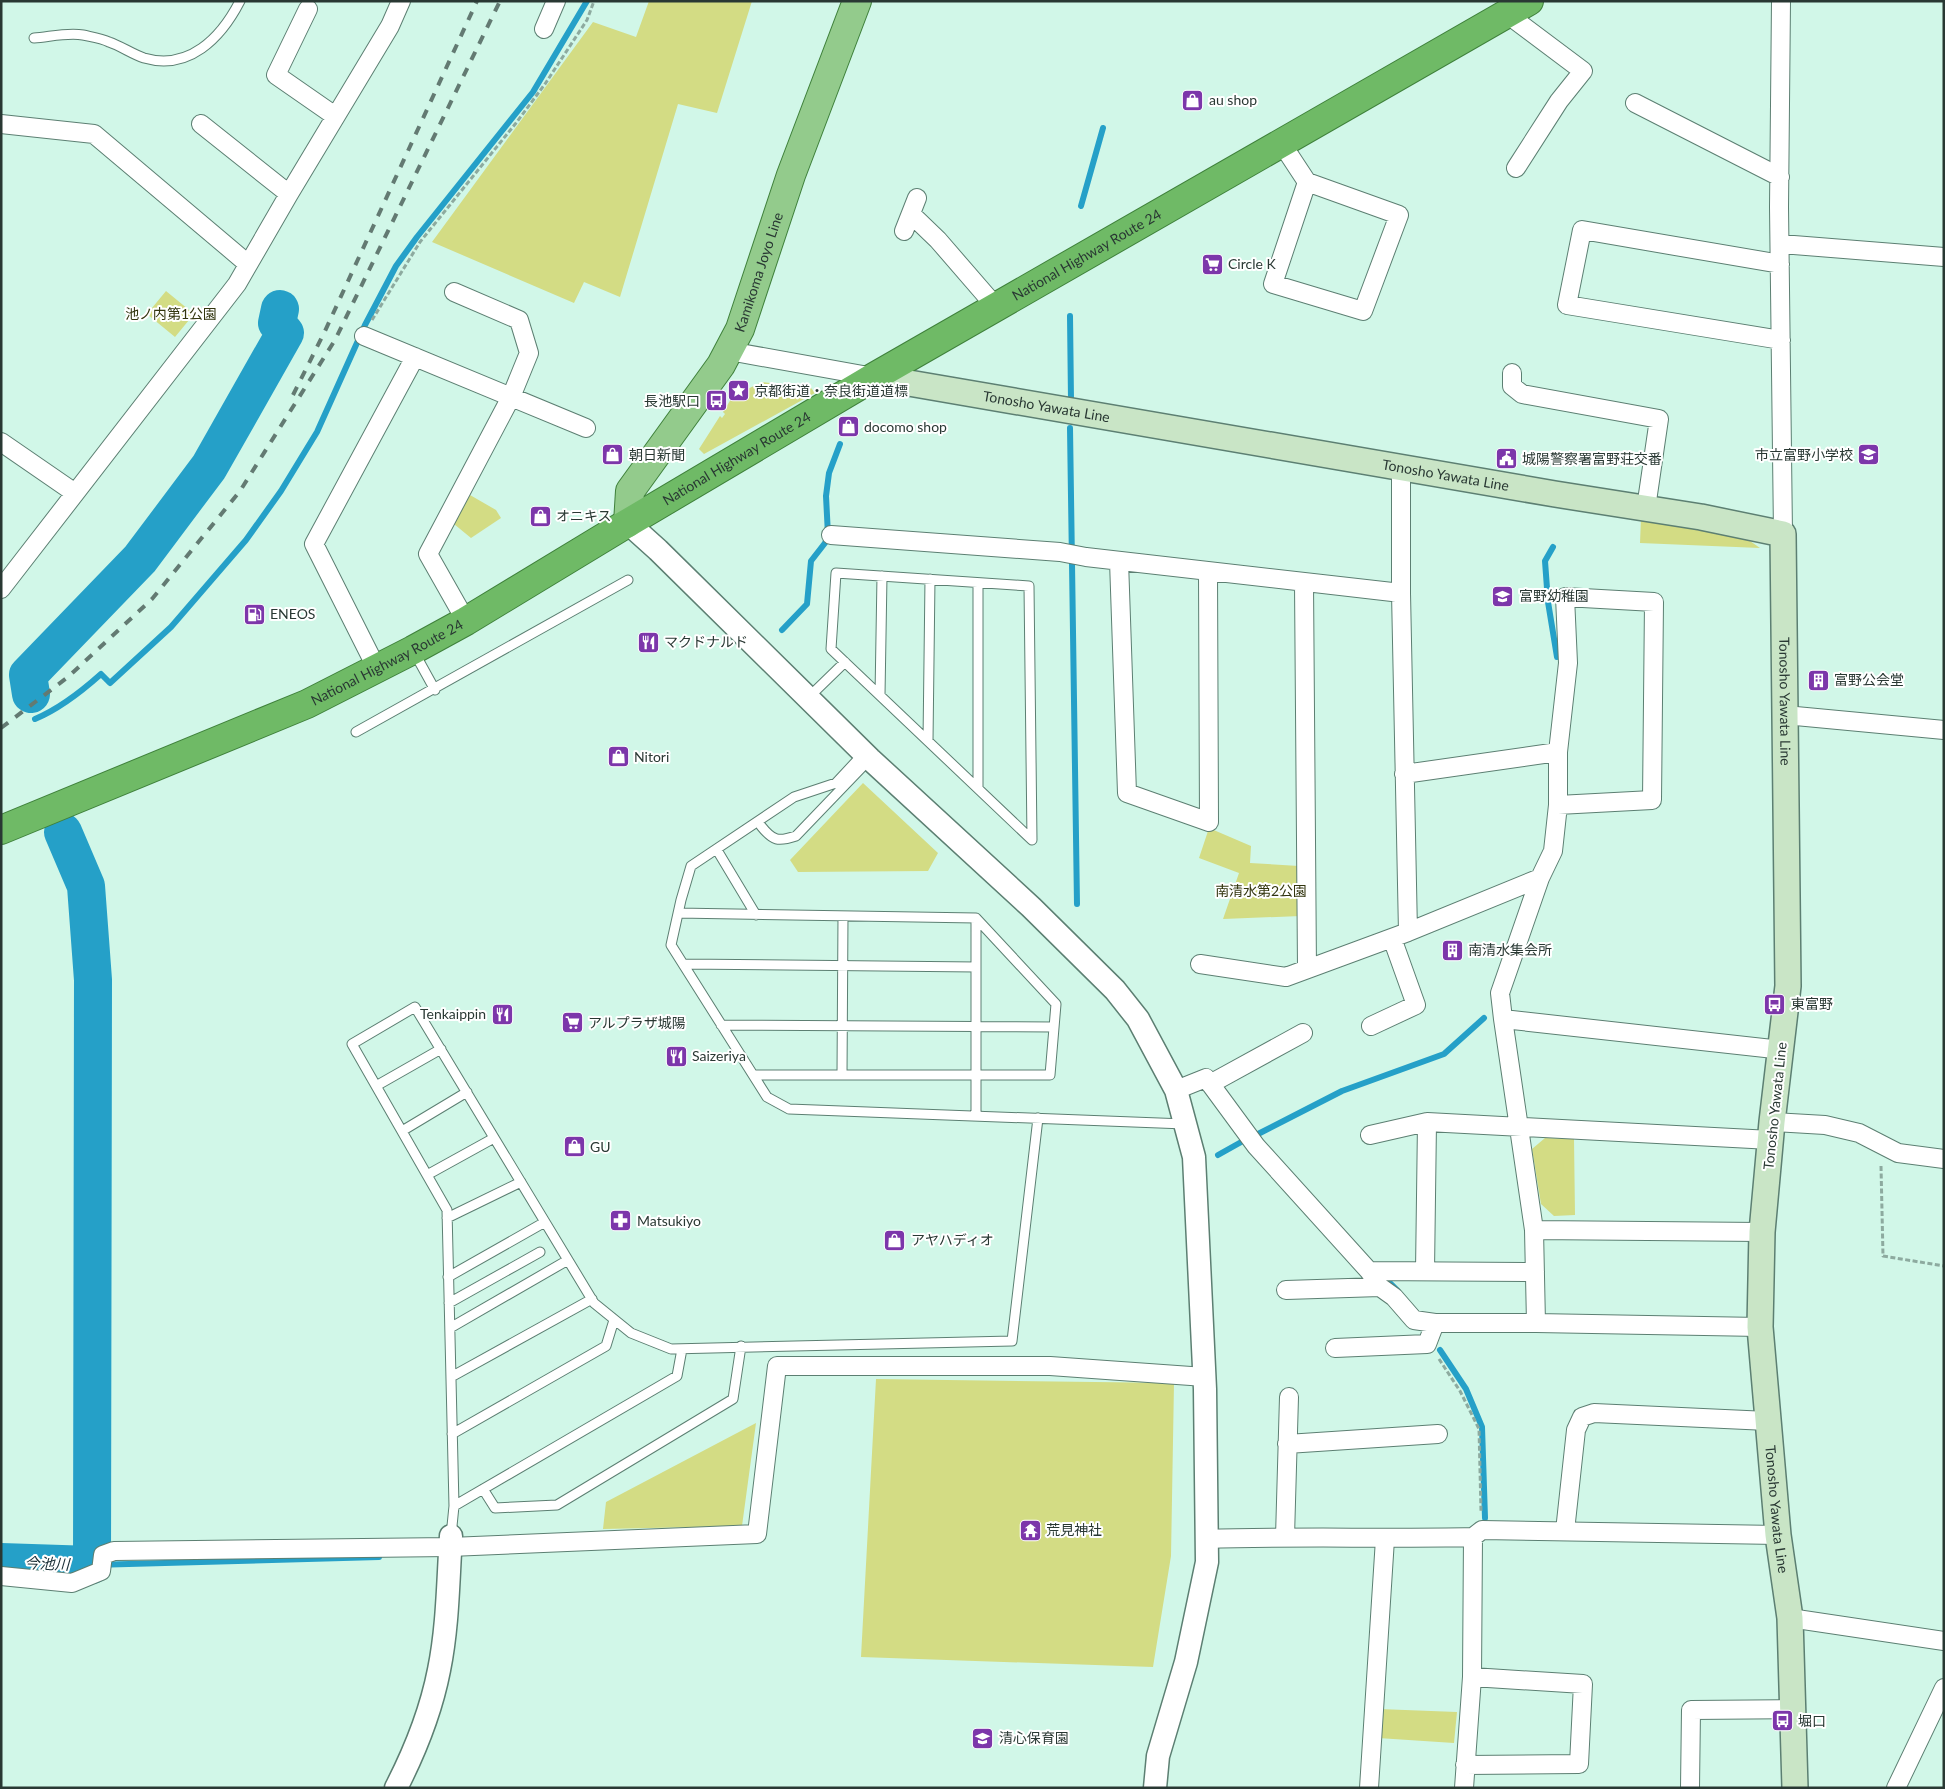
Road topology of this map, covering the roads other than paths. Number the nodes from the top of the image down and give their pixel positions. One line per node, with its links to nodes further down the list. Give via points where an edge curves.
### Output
1 (240, 1): 9 (lane, via 232,18 212,40 190,57 166,62 144,58 108,41 80,34)
2 (401, 1): 11 (street, via 390,26)
3 (556, 1): 8 (street)
4 (857, 1): 28 (main road, Kamikoma Joyo Line, via 791,175 740,329)
5 (1781, 1): 16 (street)
6 (308, 8): 11 (street, via 276,75)
7 (1518, 8): 14 (highway, National Highway Route 24); 15 (street, via 1583,71 1559,100)
8 (544, 29)
9 (34, 38)
10 (1635, 104): 16 (street)
11 (335, 116): 18 (street)
12 (1, 124): 22 (street, via 94,134)
13 (201, 124): 18 (street)
14 (1282, 144): 17 (street); 25 (highway, National Highway Route 24)
15 (1516, 168)
16 (1780, 177): 20 (street)
17 (1307, 182): 17 (street, via 1399,215 1363,311 1273,284)
18 (289, 194): 22 (street)
19 (904, 231): 25 (street, via 914,206 938,240)
20 (1781, 244): 21 (street); 23 (street)
21 (1944, 258)
22 (248, 264): 36 (street, via 237,284)
23 (1780, 264): 27 (street); 27 (street, via 1582,230 1567,306)
24 (454, 292): 32 (street, via 519,320 528,353)
25 (996, 307): 31 (highway, National Highway Route 24)
26 (364, 336): 29 (street)
27 (1781, 340): 39 (street)
28 (729, 351): 31 (street); 38 (main road, Kamikoma Joyo Line, via 630,491)
29 (415, 358): 32 (street); 53 (street, via 314,544)
30 (1512, 373): 37 (street, via 1512,386 1522,394 1659,419)
31 (874, 377): 35 (main road, Tonosho Yawata Line); 38 (highway, National Highway Route 24)
32 (511, 397): 33 (street); 50 (street, via 428,554)
33 (586, 428)
34 (1, 442): 36 (street)
35 (1401, 468): 37 (main road, Tonosho Yawata Line); 49 (street)
36 (75, 493): 48 (street)
37 (1646, 508): 39 (main road, Tonosho Yawata Line)
38 (628, 523): 50 (highway, National Highway Route 24); 56 (street)
39 (1783, 534): 57 (main road, Tonosho Yawata Line)
40 (831, 535): 41 (street, via 1060,552)
41 (1119, 561): 42 (street); 42 (street, via 1127,793 1209,822)
42 (1208, 572): 47 (street)
43 (882, 576): 44 (lane); 52 (lane, via 836,573 832,649); 55 (lane)
44 (930, 579): 46 (lane); 60 (lane)
45 (628, 580): 54 (lane)
46 (978, 583): 64 (lane); 64 (lane, via 1029,586 1032,840)
47 (1304, 584): 49 (street); 79 (street)
48 (1, 589)
49 (1400, 594): 63 (street)
50 (466, 621): 51 (highway, National Highway Route 24)
51 (413, 650): 53 (highway, National Highway Route 24); 54 (lane)
52 (845, 662): 55 (lane); 56 (lane)
53 (377, 669): 67 (highway, National Highway Route 24, via 307,704)
54 (435, 690): 59 (lane)
55 (880, 695): 60 (lane)
56 (809, 698): 62 (street)
57 (1785, 715): 58 (street); 88 (main road, Tonosho Yawata Line, via 1788,986)
58 (1944, 730)
59 (356, 732)
60 (928, 740): 64 (lane)
61 (1558, 752): 63 (street); 65 (street); 65 (street, via 1568,662 1565,596 1654,602 1652,800)
62 (867, 756): 66 (lane, via 796,836 783,840 770,837); 68 (lane, via 836,782 794,797); 94 (street, via 1031,907 1114,990 1138,1019)
63 (1404, 774): 74 (street)
64 (978, 788)
65 (1558, 805): 69 (street, via 1553,851)
66 (761, 826)
67 (1, 830)
68 (717, 850): 70 (lane, via 691,866); 71 (lane)
69 (1540, 878): 74 (street); 80 (street, via 1500,993)
70 (678, 913): 71 (lane); 75 (lane, via 671,945)
71 (756, 914): 72 (lane)
72 (843, 916): 73 (lane); 77 (lane)
73 (976, 918): 78 (lane); 85 (lane, via 1056,1004)
74 (1400, 935): 79 (street); 84 (street, via 1416,1005)
75 (683, 964): 77 (lane); 81 (lane)
76 (1200, 964): 79 (street, via 1286,977)
77 (843, 965): 78 (lane); 82 (lane)
78 (976, 967): 83 (lane)
79 (1307, 970)
80 (1502, 1019): 88 (street); 100 (street)
81 (721, 1025): 82 (lane); 89 (lane)
82 (842, 1026): 83 (lane); 90 (lane)
83 (976, 1026): 85 (lane); 91 (lane)
84 (1371, 1026)
85 (1054, 1027): 91 (lane, via 1050,1075)
86 (1303, 1033): 92 (street)
87 (441, 1049): 93 (lane); 93 (lane, via 415,1007 352,1044); 95 (lane)
88 (1782, 1050): 102 (main road, Tonosho Yawata Line)
89 (753, 1075): 90 (lane); 96 (lane, via 767,1097 790,1109)
90 (842, 1076): 91 (lane)
91 (976, 1076): 96 (lane)
92 (1210, 1084): 94 (street, via 1206,1078); 114 (street, via 1256,1146)
93 (376, 1086): 101 (lane)
94 (1176, 1090): 99 (street)
95 (466, 1092): 101 (lane); 104 (lane)
96 (976, 1116): 97 (lane)
97 (1038, 1118): 99 (lane); 127 (lane, via 1012,1341)
98 (1427, 1122): 100 (street); 103 (street); 115 (street)
99 (1185, 1124): 131 (street, via 1194,1157)
100 (1519, 1126): 102 (street); 110 (street)
101 (402, 1131): 106 (lane)
102 (1771, 1131): 105 (street, via 1825,1125 1859,1133 1898,1153); 111 (main road, Tonosho Yawata Line)
103 (1370, 1135)
104 (494, 1138): 106 (lane); 107 (lane)
105 (1944, 1159)
106 (427, 1175): 108 (lane)
107 (520, 1182): 108 (lane); 109 (lane)
108 (447, 1218): 117 (lane)
109 (545, 1222): 113 (lane); 117 (lane)
110 (1534, 1230): 111 (street); 116 (street)
111 (1762, 1232): 125 (main road, Tonosho Yawata Line)
112 (540, 1252): 121 (lane)
113 (568, 1260): 120 (lane); 126 (lane)
114 (1369, 1271): 115 (street); 118 (street)
115 (1426, 1271): 116 (street)
116 (1535, 1272): 124 (street)
117 (448, 1277): 121 (lane)
118 (1380, 1287): 119 (street); 123 (street, via 1394,1296 1414,1320)
119 (1286, 1290)
120 (592, 1299): 122 (lane); 130 (lane)
121 (449, 1303): 126 (lane)
122 (614, 1320): 128 (lane, via 631,1334 671,1349); 134 (lane, via 606,1346)
123 (1435, 1323): 124 (street); 129 (street, via 1428,1344)
124 (1536, 1323): 125 (street)
125 (1760, 1327): 133 (main road, Tonosho Yawata Line)
126 (450, 1328): 130 (lane)
127 (741, 1346): 128 (lane); 137 (lane, via 733,1399 557,1505 494,1508)
128 (682, 1348): 137 (lane, via 677,1376)
129 (1335, 1348)
130 (451, 1377): 134 (lane)
131 (1205, 1377): 143 (street); 145 (street, via 1050,1366 777,1366 756,1534)
132 (1289, 1397): 136 (street)
133 (1768, 1421): 139 (street, via 1594,1413 1582,1417 1576,1430); 141 (main road, Tonosho Yawata Line)
134 (452, 1434): 138 (lane)
135 (1438, 1434): 136 (street)
136 (1287, 1444): 142 (street)
137 (484, 1488): 138 (lane)
138 (454, 1506): 145 (lane)
139 (1565, 1531): 140 (street); 141 (street)
140 (1477, 1534): 144 (street); 149 (street)
141 (1778, 1534): 147 (main road, Tonosho Yawata Line)
142 (1285, 1536): 143 (street); 144 (street)
143 (1206, 1539): 154 (street, via 1207,1562 1186,1662 1158,1756)
144 (1385, 1539): 155 (street)
145 (451, 1542): 146 (street, via 114,1551 72,1583); 153 (street, via 439,1669 413,1755)
146 (1, 1576)
147 (1790, 1618): 148 (street); 151 (main road, Tonosho Yawata Line)
148 (1944, 1641)
149 (1472, 1677): 152 (street); 152 (street, via 1583,1684 1579,1764)
150 (1944, 1688): 159 (street)
151 (1793, 1709): 157 (street, via 1691,1710); 158 (main road, Tonosho Yawata Line)
152 (1465, 1765): 156 (street)
153 (396, 1788)
154 (1155, 1788)
155 (1369, 1788)
156 (1464, 1788)
157 (1690, 1788)
158 (1795, 1788)
159 (1896, 1788)

